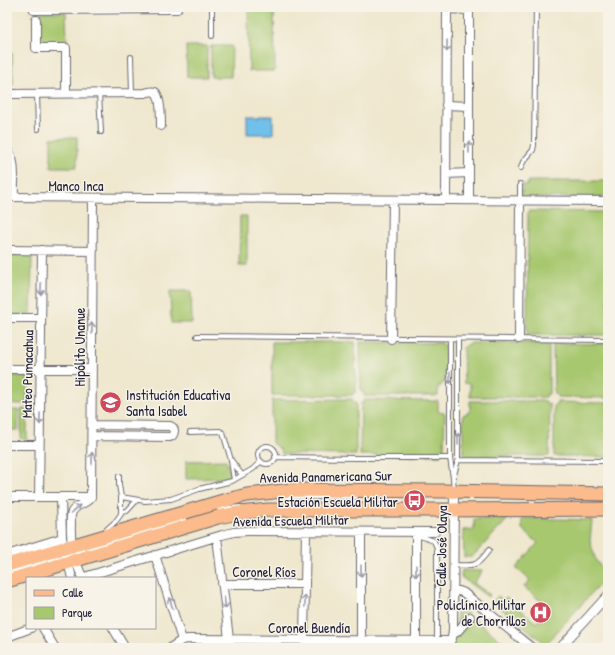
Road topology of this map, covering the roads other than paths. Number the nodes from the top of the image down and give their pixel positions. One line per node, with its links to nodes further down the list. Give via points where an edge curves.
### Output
1 (212, 7): 9 (lane)
2 (536, 7): 22 (lane, via 534,145)
3 (136, 8): 6 (street); 7 (street)
4 (447, 8): 5 (street); 16 (street, one-way to 16)
5 (469, 8): 17 (street)
6 (177, 9)
7 (34, 10)
8 (36, 20): 11 (street, via 36,48 66,48)
9 (212, 36)
10 (131, 57): 13 (lane)
11 (66, 93): 12 (street); 15 (street)
12 (99, 93): 13 (street); 20 (lane)
13 (132, 93): 18 (street, via 155,92 159,98)
14 (7, 94): 15 (street)
15 (37, 94): 19 (lane)
16 (446, 105): 17 (street); 24 (street)
17 (469, 106): 23 (street, one-way to 17)
18 (161, 126)
19 (38, 130)
20 (101, 132)
21 (7, 150): 26 (street, via 13,163)
22 (521, 168)
23 (469, 173): 24 (street); 30 (street)
24 (446, 174): 29 (street)
25 (520, 184): 31 (lane)
26 (10, 197): 27 (street, Manco Inca)
27 (93, 198): 28 (street, Manco Inca); 35 (street, Hipólito Unanue)
28 (393, 200): 29 (street, Manco Inca); 39 (street)
29 (446, 200): 30 (street, Manco Inca)
30 (469, 200): 31 (street, Manco Inca)
31 (520, 201): 32 (street, Manco Inca); 42 (street)
32 (608, 201)
33 (7, 250): 34 (street)
34 (42, 250): 35 (street); 37 (street, Mateo Pumacahua, one-way to 37)
35 (93, 251): 46 (street, Hipólito Unanue, one-way to 35)
36 (7, 318): 37 (street)
37 (41, 318): 45 (street, Mateo Pumacahua)
38 (197, 336): 39 (lane)
39 (391, 338): 40 (lane)
40 (450, 338): 41 (lane); 55 (lane, one-way to 55)
41 (458, 339): 42 (lane); 57 (lane, one-way to 41)
42 (519, 339): 43 (lane)
43 (608, 340)
44 (7, 369): 45 (street)
45 (40, 369): 46 (street); 53 (street, Mateo Pumacahua, one-way to 53)
46 (92, 369): 47 (street, Hipólito Unanue)
47 (92, 425): 48 (street); 50 (street, Hipólito Unanue)
48 (136, 425): 51 (street); 51 (street, via 170,426 174,431 170,437)
49 (190, 432): 56 (lane, via 223,432)
50 (92, 436): 51 (street); 68 (street, Hipólito Unanue, one-way to 50)
51 (136, 436)
52 (7, 445): 53 (street)
53 (39, 445): 66 (street, Mateo Pumacahua)
54 (275, 457): 55 (lane); 58 (lane, via 270,463 265,464); 58 (lane, via 272,448 264,447 258,453)
55 (450, 458): 63 (lane)
56 (231, 460): 60 (lane); 62 (lane)
57 (458, 460): 59 (lane); 63 (lane)
58 (261, 461): 60 (lane)
59 (608, 461)
60 (242, 475): 62 (lane)
61 (119, 476): 69 (lane)
62 (234, 480): 73 (lane, via 167,499)
63 (452, 490): 64 (main road, Avenida Panamericana Sur); 72 (lane); 77 (street, Calle José Olaya); 88 (main road, Avenida Panamericana Sur, via 292,490 247,495)
64 (608, 494)
65 (7, 497): 66 (street)
66 (39, 497): 67 (street)
67 (61, 497): 68 (street); 90 (street)
68 (91, 497): 90 (street, one-way to 68, via 71,513)
69 (122, 497): 73 (lane); 81 (lane)
70 (359, 497): 71 (lane)
71 (261, 498)
72 (608, 498)
73 (137, 500): 81 (lane, via 127,511)
74 (240, 502): 79 (lane)
75 (322, 505): 77 (lane)
76 (244, 506): 79 (lane)
77 (454, 508): 78 (main road, Avenida Panamericana Sur); 90 (main road, Avenida Panamericana Sur, via 268,510 239,513); 94 (street, Calle José Olaya)
78 (608, 508)
79 (219, 509): 80 (lane)
80 (212, 511)
81 (121, 512): 88 (lane, via 108,529)
82 (190, 518): 90 (lane)
83 (306, 531): 84 (street, Avenida Escuela Militar); 87 (street, Avenida Escuela Militar, via 241,531); 101 (street)
84 (362, 532): 86 (street, Avenida Escuela Militar); 112 (street, one-way to 112)
85 (435, 532): 86 (street, Avenida Escuela Militar)
86 (416, 533): 113 (street, one-way to 113); 114 (lane, via 434,541 437,548)
87 (217, 537): 92 (street, Avenida Escuela Militar); 100 (street)
88 (93, 540): 90 (main road, Avenida Panamericana Sur)
89 (489, 550): 94 (lane, via 478,563)
90 (68, 552): 91 (street); 93 (main road, Avenida Panamericana Sur); 95 (lane); 96 (street); 97 (street); 99 (main road, Avenida Panamericana Sur)
91 (7, 555)
92 (155, 555): 98 (street, Avenida Escuela Militar); 110 (street, one-way to 92)
93 (7, 565)
94 (453, 566): 102 (street, Calle José Olaya)
95 (7, 573)
96 (72, 577)
97 (81, 577)
98 (85, 577)
99 (7, 582)
100 (222, 584): 101 (street, Coronel Ríos); 109 (street, one-way to 109)
101 (305, 584): 111 (street, one-way to 101)
102 (453, 591): 115 (street, Calle José Olaya); 121 (street, via 464,593)
103 (608, 595): 122 (street)
104 (470, 617): 115 (street)
105 (28, 629): 108 (street)
106 (44, 629): 119 (street)
107 (114, 629): 120 (street)
108 (7, 637)
109 (229, 639): 110 (street, Coronel Buendía); 116 (street, Coronel Buendía)
110 (182, 640): 118 (street)
111 (304, 640): 112 (street, Coronel Buendía); 116 (street, Coronel Buendía)
112 (361, 640): 117 (street, Coronel Buendía)
113 (416, 641): 114 (street, Coronel Buendía); 117 (street, Coronel Buendía)
114 (436, 641): 115 (street, Coronel Buendía)
115 (450, 641)
116 (241, 644)
117 (374, 644)
118 (174, 647)
119 (55, 648)
120 (125, 648)
121 (532, 648)
122 (560, 648)

